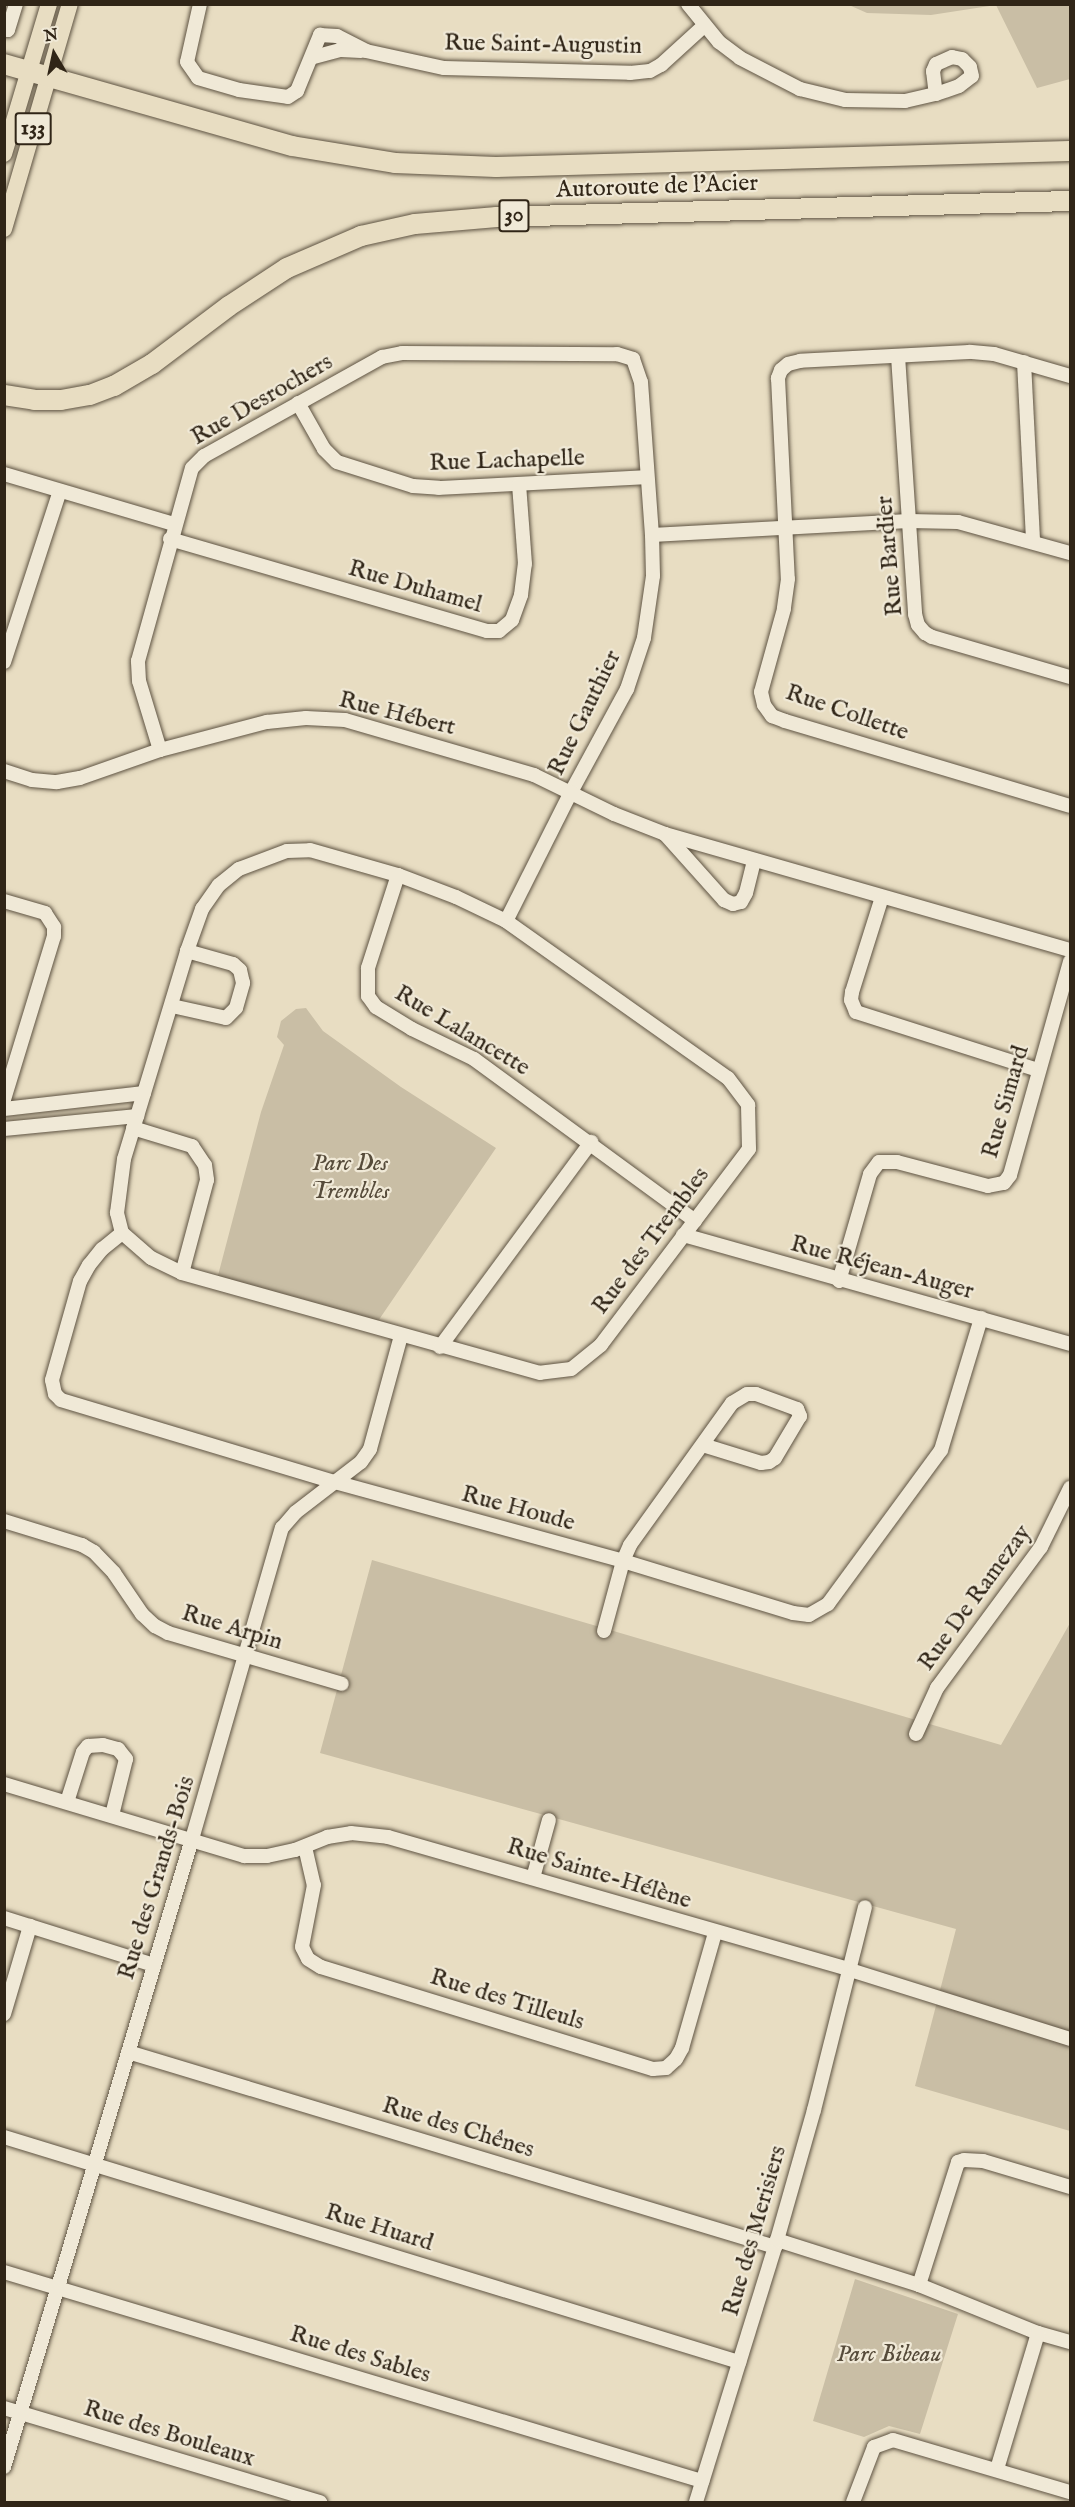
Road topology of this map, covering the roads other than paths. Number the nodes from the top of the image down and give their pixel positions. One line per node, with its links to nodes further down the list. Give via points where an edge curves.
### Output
1 (16, 4): 7 (street, via 8,30)
2 (49, 4): 9 (main road, 133)
3 (70, 4): 10 (main road, 133)
4 (200, 4): 6 (street, Rue Saint-Augustin, via 187,62 198,78 288,98 297,91 320,35 337,36 366,51 444,68 630,73 650,71 661,65)
5 (688, 4): 6 (street)
6 (705, 25): 11 (street, via 725,48 800,89 845,100 872,101 905,101)
7 (4, 29)
8 (4, 64): 9 (highway, Autoroute de l'Acier / 30)
9 (29, 71): 10 (highway, Autoroute de l'Acier / 30); 13 (main road, 133)
10 (49, 77): 12 (highway, Autoroute de l'Acier / 30, via 292,146 429,166); 15 (main road, 133)
11 (936, 94)
12 (1071, 152)
13 (4, 154)
14 (1071, 201): 20 (highway, Autoroute de l'Acier / 30, via 488,217 415,224 352,240 287,268 152,364 114,386 61,400)
15 (4, 229)
16 (898, 356): 17 (street, via 969,352); 26 (street, Rue Bardier); 28 (street, Rue Collette, via 800,362 781,370 778,378)
17 (1023, 362): 19 (street); 31 (street)
18 (638, 368): 21 (street, Rue Desrochers, via 633,359 617,354 402,353 382,357); 23 (street, Rue Gauthier)
19 (1071, 376)
20 (4, 395)
21 (298, 403): 24 (street, Rue Lachapelle, via 324,449 337,462 413,486); 27 (street, Rue Desrochers, via 204,456 192,468)
22 (4, 474): 25 (street)
23 (646, 477): 24 (street, Rue Lachapelle); 29 (street, Rue Gauthier)
24 (519, 485): 30 (street, Rue Duhamel, via 524,574 512,620 499,631 486,631)
25 (60, 491): 27 (street); 33 (street)
26 (909, 521): 28 (street); 31 (street, via 958,522); 34 (street, Rue Bardier, via 915,614 925,633)
27 (174, 524): 30 (street, Rue Desrochers)
28 (786, 528): 29 (street); 38 (street, Rue Collette, via 788,579 784,609 761,692 772,716)
29 (652, 535): 37 (street, Rue Gauthier, via 652,585 637,664)
30 (170, 539): 35 (street, Rue Desrochers, via 138,662 139,681)
31 (1033, 542): 32 (street)
32 (1071, 553)
33 (4, 662)
34 (1071, 677)
35 (160, 750): 36 (street, Rue Hébert, via 68,780 32,780); 37 (street, Rue Hébert, via 267,722 345,720 534,775)
36 (4, 771)
37 (571, 792): 39 (street, Rue Hébert); 44 (street, Rue Gauthier)
38 (1071, 806)
39 (665, 834): 40 (street, Rue Hébert); 40 (street, Rue Hébert, via 724,900 733,904 741,902 746,893)
40 (754, 860): 42 (street, Rue Hébert)
41 (398, 875): 44 (street, Rue des Trembles); 46 (street, Rue des Trembles, via 310,850 264,858 239,869 219,885 202,909); 55 (street, Rue Lalancette, via 368,968 368,996 372,1002 383,1014 474,1059)
42 (882, 897): 45 (street, Rue Hébert); 49 (street, via 852,992 856,1012)
43 (4, 901): 51 (street, via 45,913 54,927)
44 (506, 921): 56 (street, Rue des Trembles, via 728,1078 748,1105 749,1149)
45 (1071, 950)
46 (187, 951): 48 (street, Rue des Trembles); 48 (street, via 232,964 240,970 243,983 236,1008 226,1018)
47 (1071, 961): 49 (street, Rue Simard)
48 (172, 1006): 50 (street, Rue des Trembles)
49 (1038, 1070): 60 (street, Rue Simard, via 1010,1175 1004,1183 988,1186 897,1162 879,1162 870,1174)
50 (144, 1093): 52 (street); 53 (street, Rue des Trembles)
51 (4, 1100)
52 (4, 1109)
53 (135, 1122): 54 (street); 57 (street, Rue des Trembles, via 119,1187 117,1214); 59 (street, via 192,1146 205,1165 207,1180)
54 (4, 1129)
55 (591, 1142): 56 (street, Rue Lalancette); 64 (street)
56 (695, 1221): 58 (street, Rue des Trembles)
57 (122, 1233): 59 (street, Rue des Trembles, via 151,1258); 66 (street, Rue Houde, via 96,1257 80,1281 52,1380 55,1395)
58 (683, 1235): 60 (street, Rue Réjean-Auger); 64 (street, Rue des Trembles, via 601,1345 571,1369 540,1373)
59 (182, 1273): 62 (street, Rue des Trembles)
60 (839, 1281): 61 (street, Rue Réjean-Auger)
61 (981, 1318): 63 (street, Rue Réjean-Auger); 69 (street, Rue Houde, via 941,1450 820,1611 809,1615 793,1613)
62 (401, 1336): 64 (street, Rue des Trembles); 66 (street, Rue des Grands-Bois, via 370,1449 361,1462)
63 (1071, 1344)
64 (440, 1347)
65 (703, 1445): 65 (street, via 732,1403 747,1394 797,1409 800,1416 769,1462); 69 (street, via 630,1545)
66 (335, 1482): 69 (street, Rue Houde); 71 (street, Rue des Grands-Bois, via 282,1528)
67 (1071, 1488): 73 (street, Rue De Ramezay, via 1041,1547 937,1688)
68 (4, 1521): 71 (street, Rue Arpin, via 94,1552 154,1626)
69 (623, 1561): 70 (street)
70 (603, 1631)
71 (246, 1656): 72 (street, Rue Arpin); 78 (street, Rue des Grands-Bois)
72 (342, 1684)
73 (916, 1734)
74 (4, 1784): 75 (street, Rue Sainte-Hélène)
75 (67, 1802): 76 (street, Rue Sainte-Hélène); 76 (street, via 88,1746 118,1749 126,1759)
76 (112, 1815): 78 (street, Rue Sainte-Hélène)
77 (549, 1820): 80 (street)
78 (192, 1839): 79 (street, Rue Sainte-Hélène, via 254,1857); 85 (street, Rue des Grands-Bois)
79 (305, 1847): 80 (street, Rue Sainte-Hélène, via 327,1838 366,1833); 84 (street, Rue des Tilleuls, via 314,1885 302,1947 308,1959 321,1967 653,2069 666,2068 682,2048)
80 (533, 1878): 84 (street, Rue Sainte-Hélène)
81 (864, 1907): 86 (street)
82 (4, 1918): 83 (street)
83 (30, 1926): 85 (street); 87 (street)
84 (715, 1933): 86 (street, Rue Sainte-Hélène)
85 (154, 1965): 89 (street, Rue des Grands-Bois)
86 (847, 1970): 88 (street, Rue Sainte-Hélène); 93 (street, Rue des Merisiers, via 814,2110)
87 (4, 2014)
88 (1071, 2038)
89 (128, 2052): 91 (street, Rue des Grands-Bois); 93 (street, Rue des Chênes)
90 (4, 2137): 91 (street, Rue Huard)
91 (95, 2164): 96 (street, Rue des Grands-Bois); 99 (street, Rue Huard)
92 (1071, 2187): 95 (street, via 983,2161 958,2162)
93 (776, 2244): 95 (street, Rue des Chênes); 99 (street, Rue des Merisiers)
94 (4, 2272): 96 (street, Rue des Sables)
95 (919, 2285): 97 (street, Rue des Chênes)
96 (58, 2288): 101 (street, Rue des Grands-Bois); 104 (street, Rue des Sables)
97 (1038, 2333): 98 (street, Rue des Chênes); 103 (street)
98 (1071, 2342)
99 (739, 2362): 104 (street, Rue des Merisiers)
100 (4, 2408): 101 (street, Rue des Bouleaux)
101 (21, 2413): 102 (street, Rue des Grands-Bois); 106 (street, Rue des Bouleaux)
102 (4, 2467)
103 (997, 2469): 105 (street); 108 (street, via 893,2440 882,2442 867,2459)
104 (702, 2481): 107 (street, Rue des Merisiers)
105 (1071, 2492)
106 (320, 2502)
107 (696, 2502)
108 (853, 2502)

